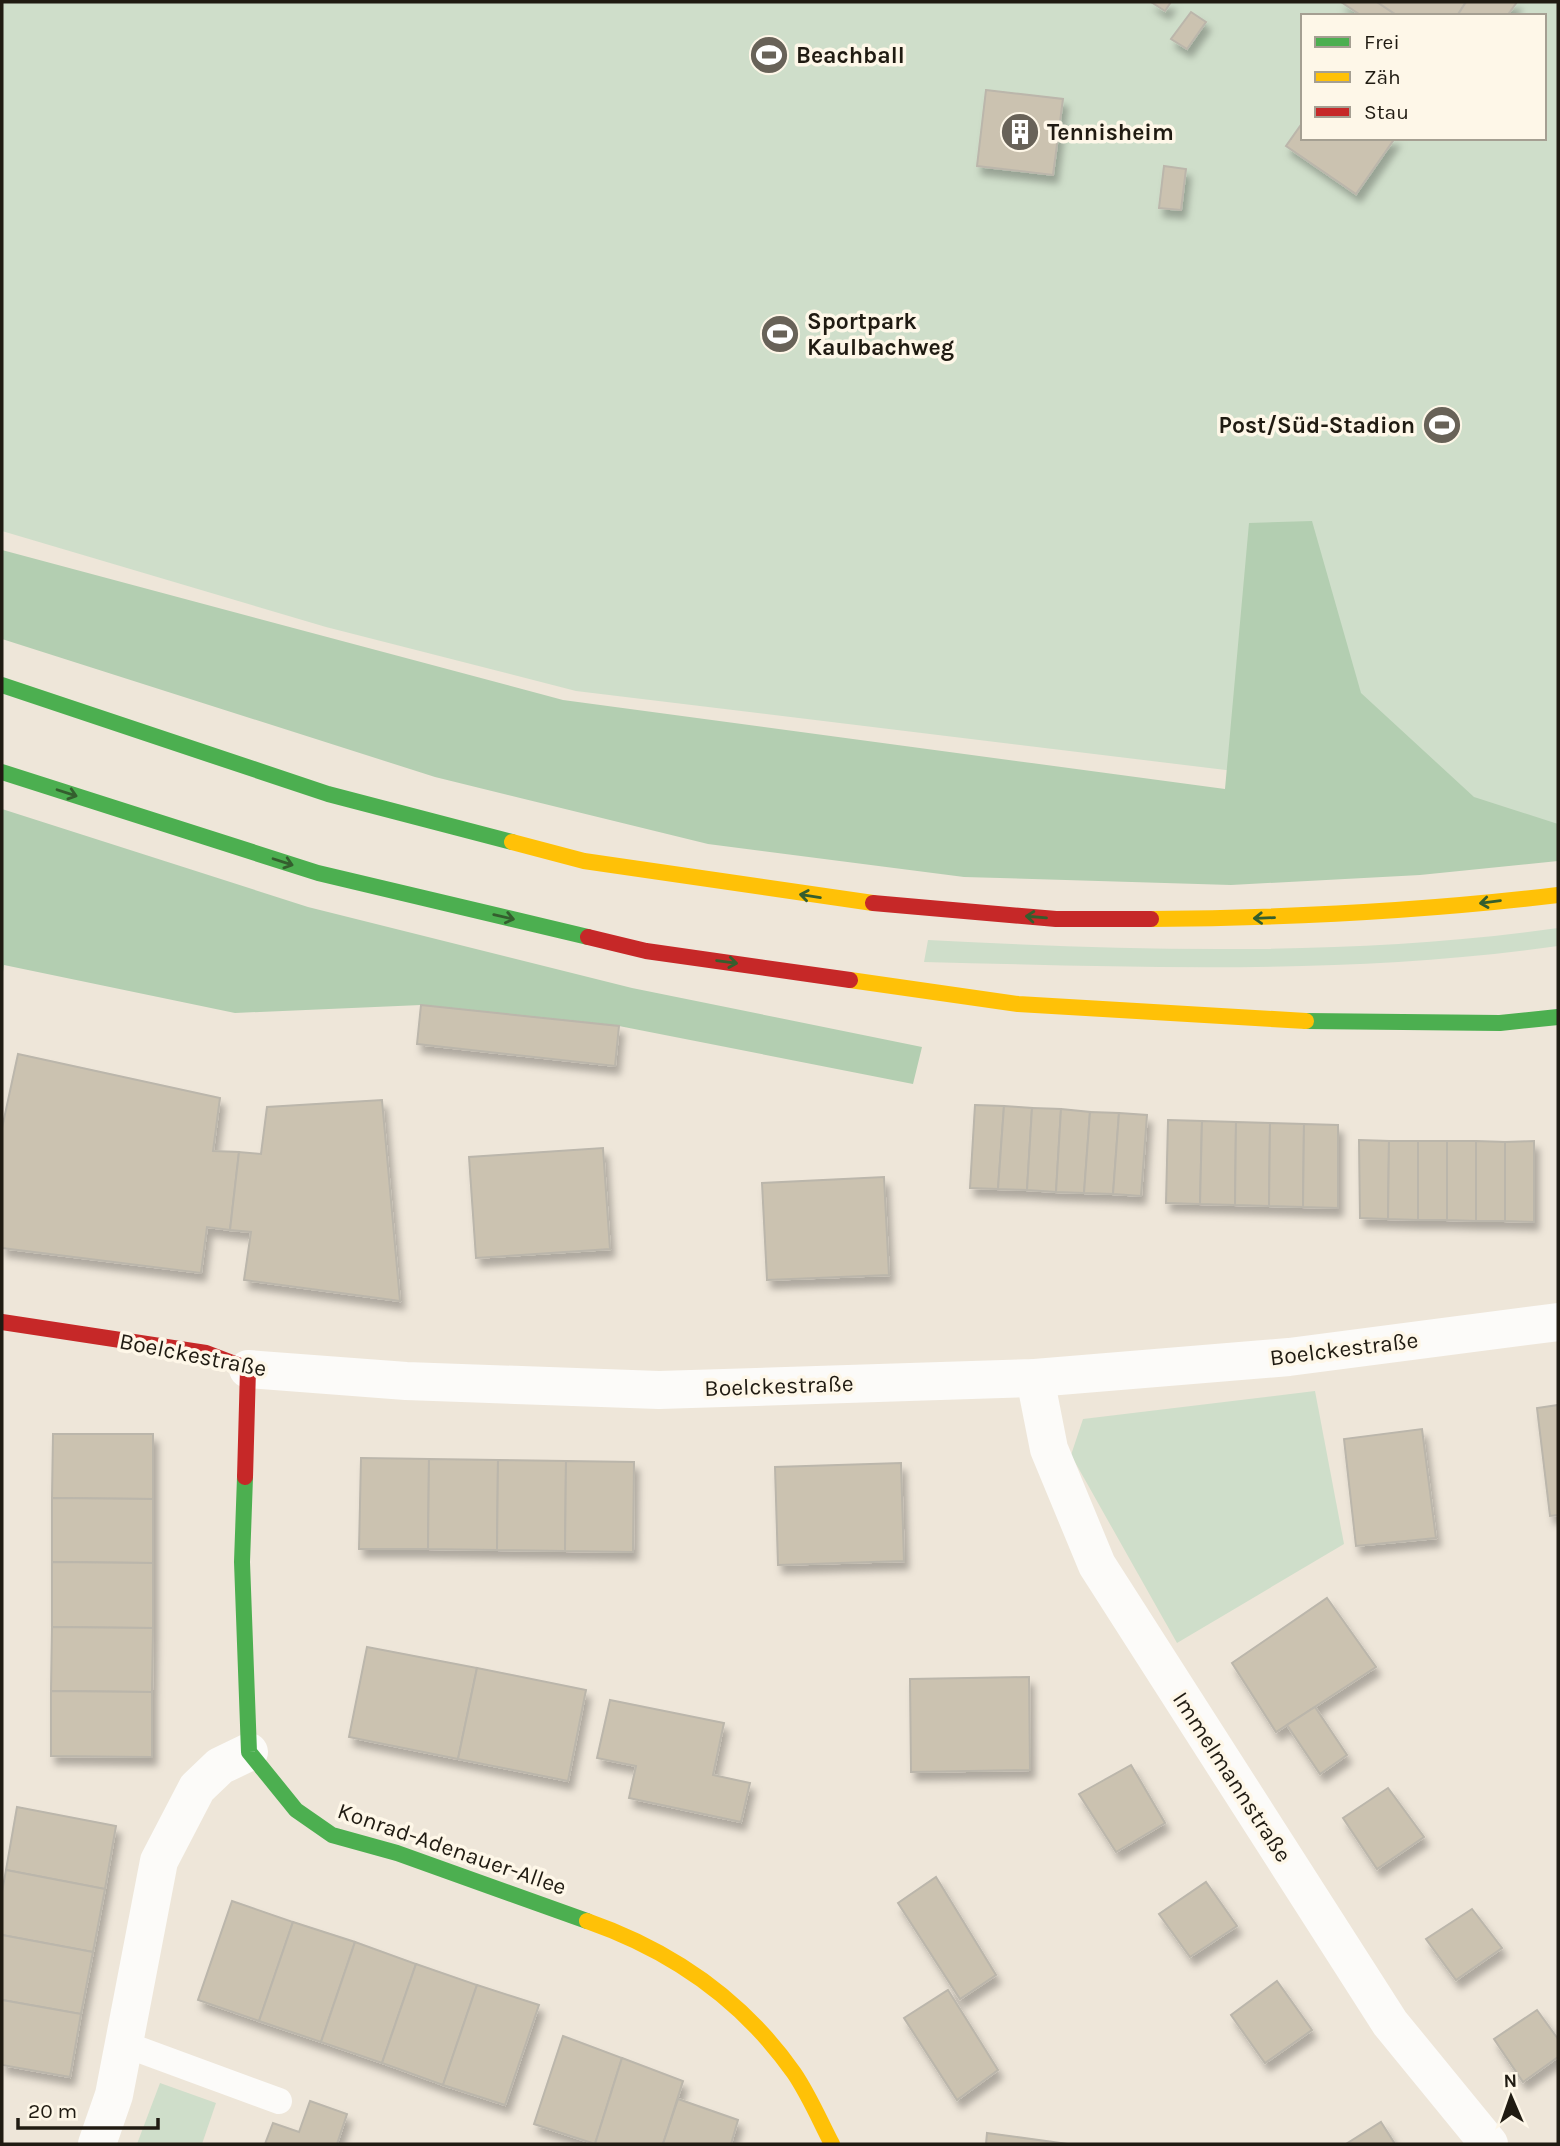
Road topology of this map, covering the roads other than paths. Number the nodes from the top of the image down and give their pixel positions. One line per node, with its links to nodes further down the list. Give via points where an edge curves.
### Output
1 (2, 685): 3 (main road, one-way to 1, via 1464,906 1249,918 1056,919 844,901 584,861 328,794)
2 (2, 772): 4 (main road, one-way to 4, via 318,873 646,951 1018,1004 1283,1021 1500,1023)
3 (1558, 895)
4 (1558, 1017)
5 (2, 1322): 7 (main road, Boelckestraße, via 206,1353)
6 (1558, 1322): 8 (street, Boelckestraße, via 1289,1357)
7 (248, 1369): 8 (street, Boelckestraße, via 407,1381 659,1390); 9 (main road, via 242,1562)
8 (1035, 1378): 14 (street, Immelmannstraße, via 1049,1449 1097,1565 1390,2023)
9 (249, 1752): 10 (street, via 219,1766 197,1788 159,1861); 13 (main road, Konrad-Adenauer-Allee, via 296,1810 332,1835 397,1853 630,1936 681,1964 749,2016 795,2075)
10 (124, 2044): 11 (lane); 12 (street, via 114,2095)
11 (279, 2101)
12 (97, 2144)
13 (832, 2144)
14 (1489, 2144)

